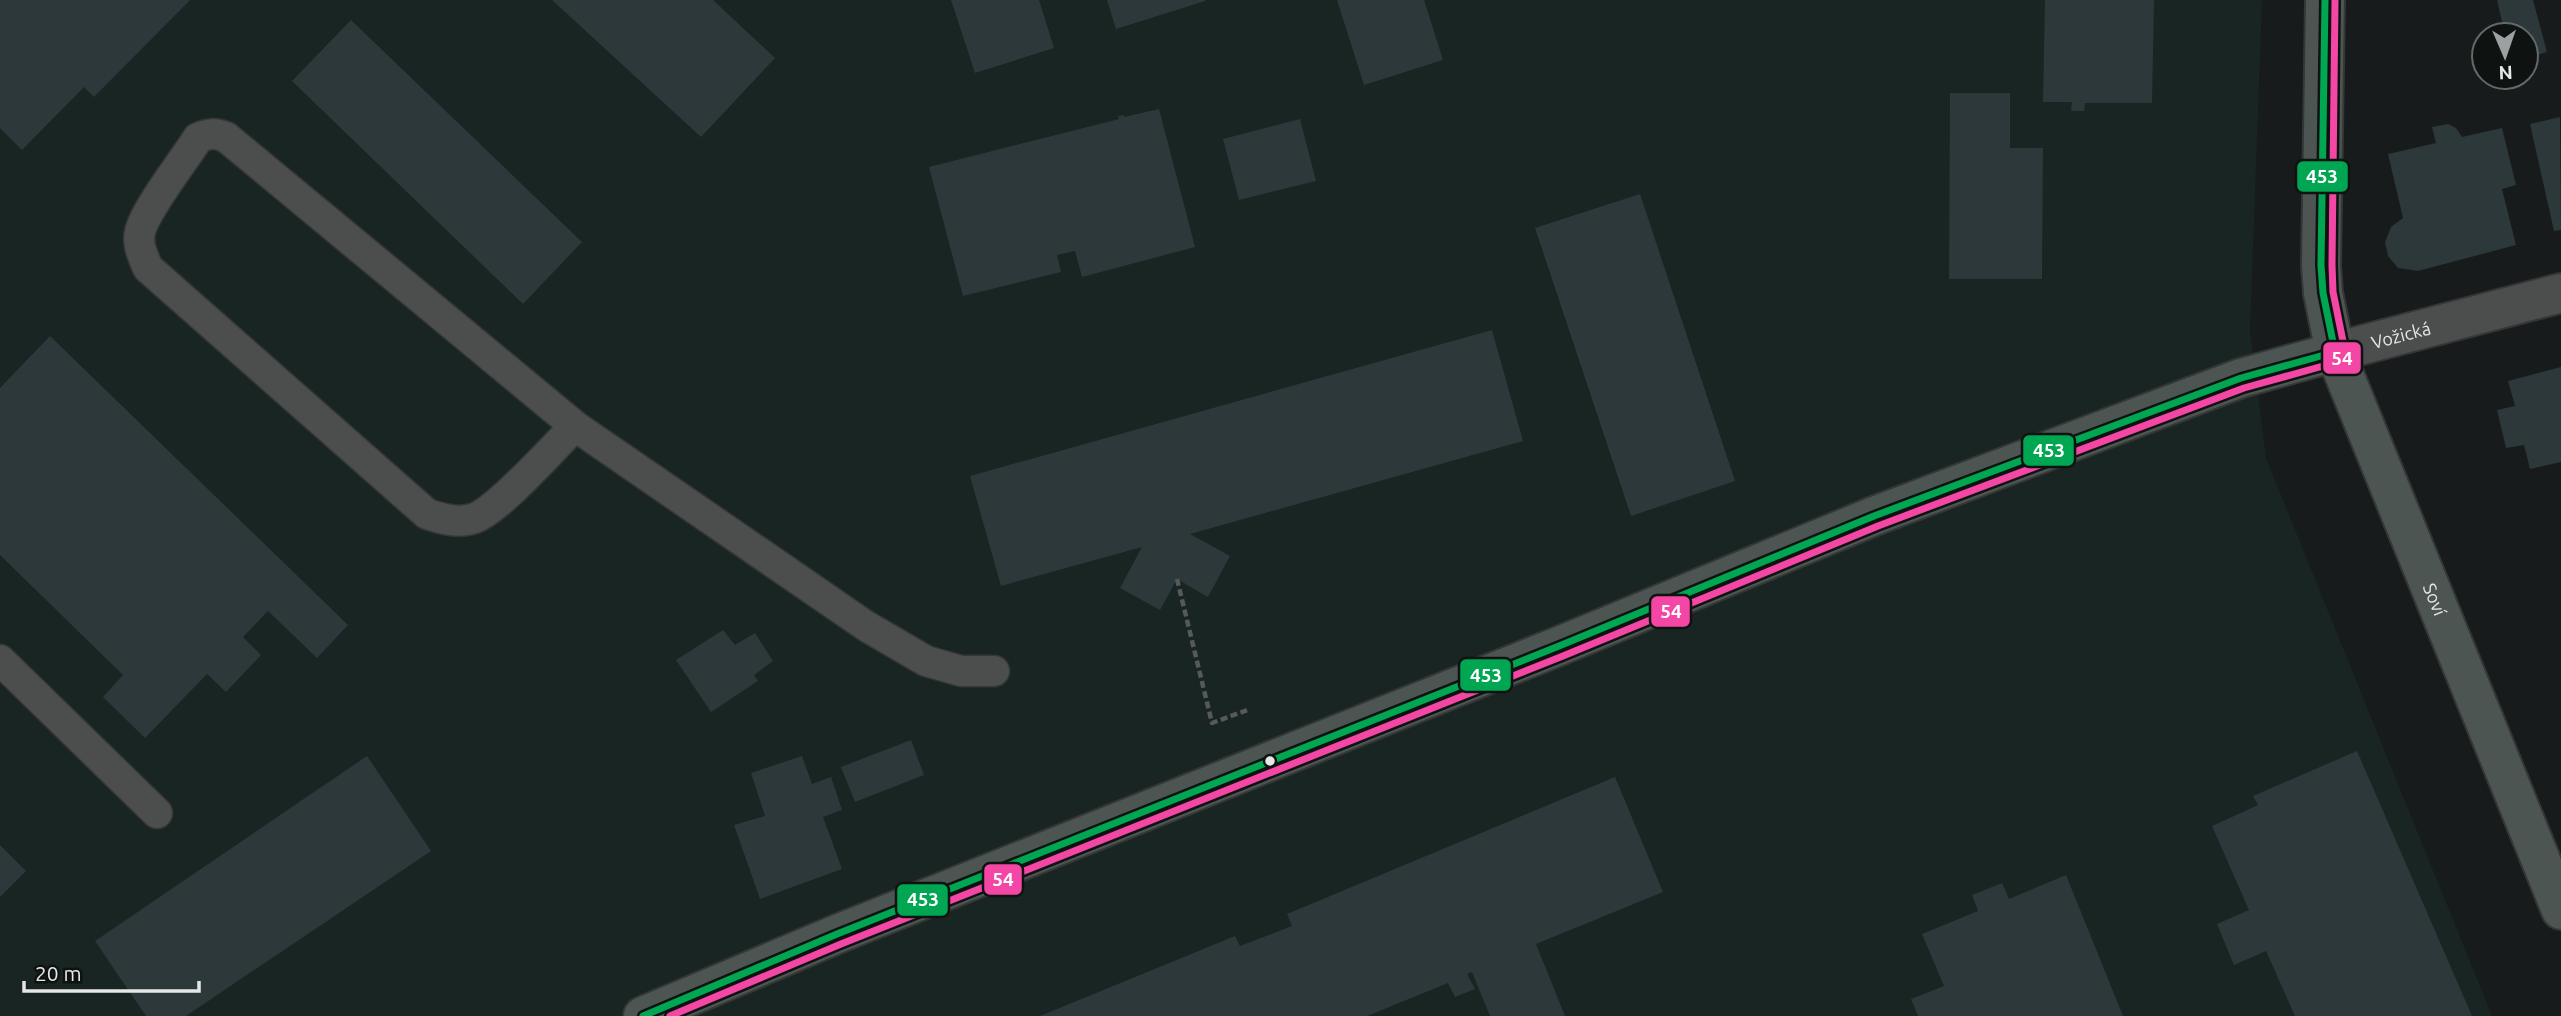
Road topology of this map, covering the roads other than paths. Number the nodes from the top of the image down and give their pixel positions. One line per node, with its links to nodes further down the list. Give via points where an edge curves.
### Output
1 (2325, 0): 3 (main road, Soví, via 2320,265)
2 (2561, 293): 3 (street, Vožická)
3 (2335, 352): 8 (main road, Soví); 9 (main road, Vožická, via 2241,379 1874,516)
4 (575, 426): 4 (lane, via 226,137 207,134 198,138 147,215 139,247 148,268 427,514 452,522 475,518 494,506); 6 (lane, via 878,633 926,661 961,671)
5 (0, 660): 7 (lane)
6 (994, 671)
7 (157, 813)
8 (2561, 910)
9 (643, 1016)

